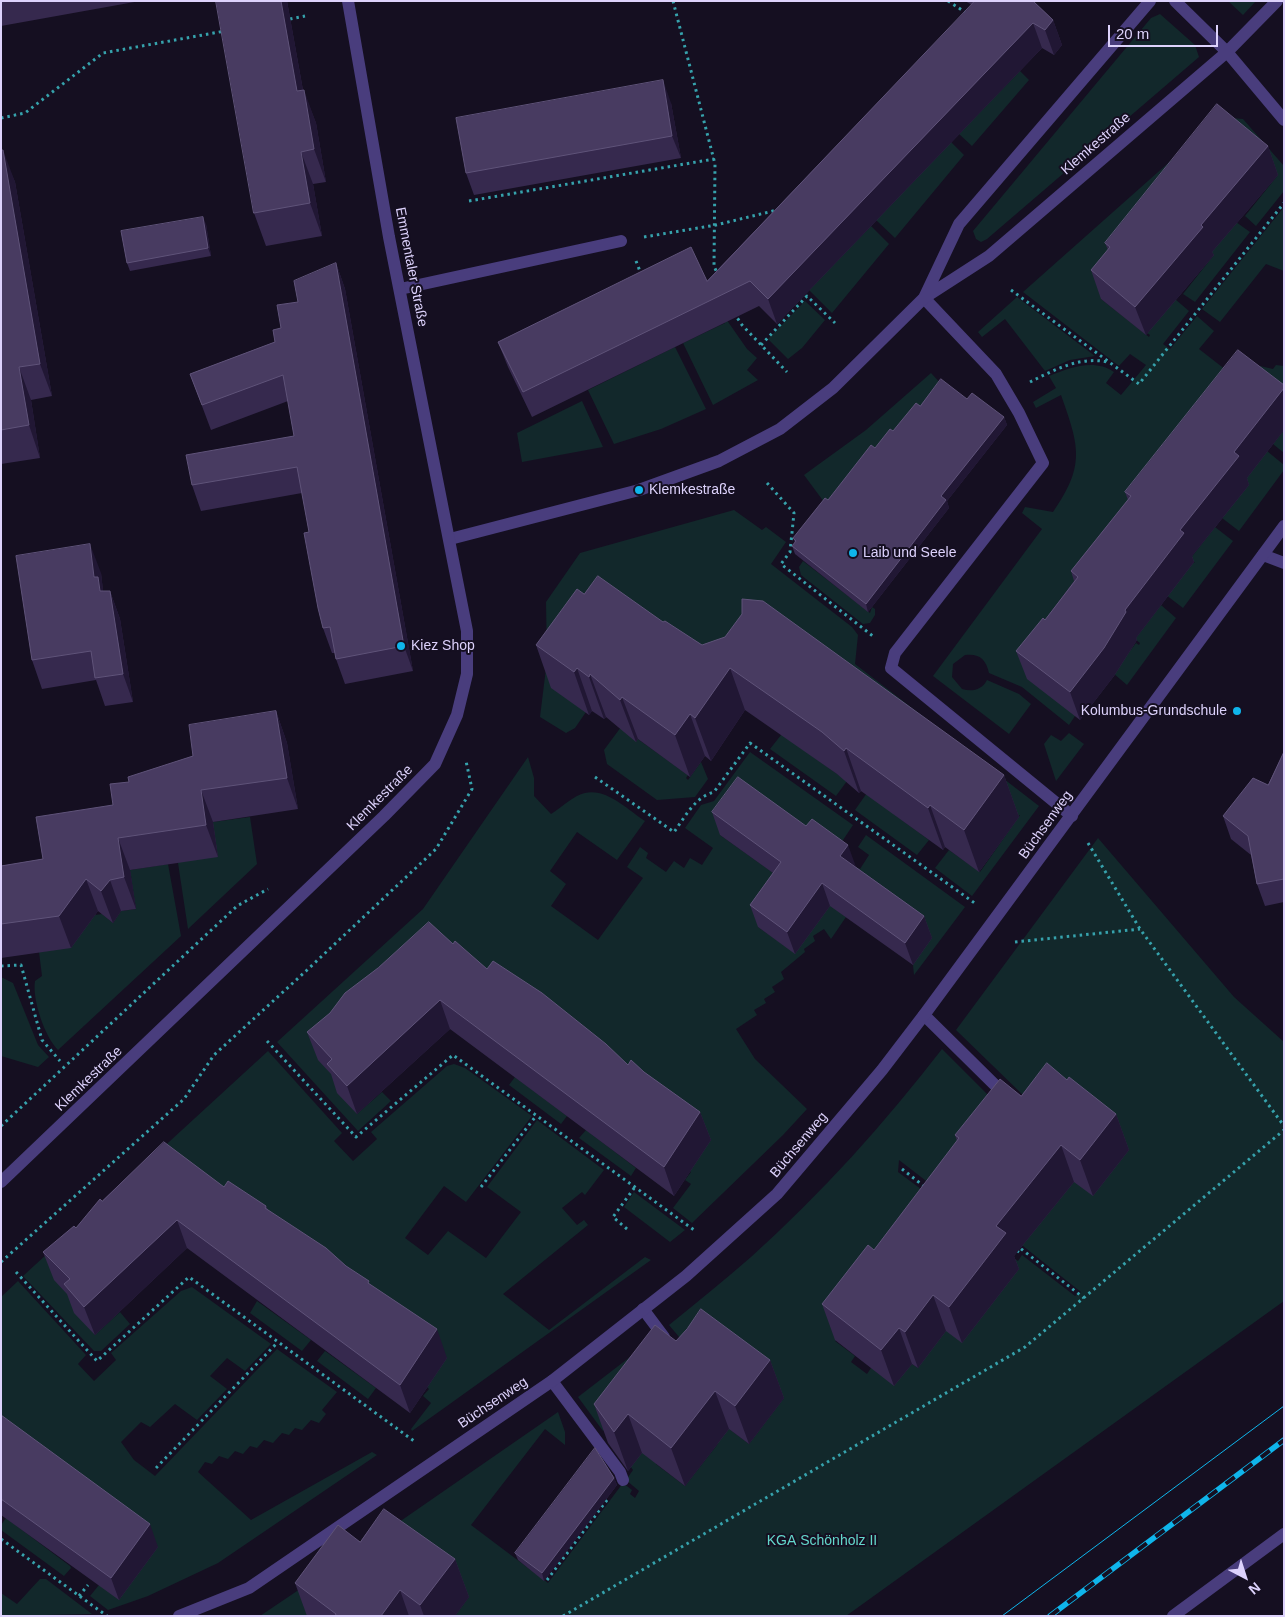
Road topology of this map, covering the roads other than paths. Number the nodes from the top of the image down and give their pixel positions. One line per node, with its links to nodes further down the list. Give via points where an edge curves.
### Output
1 (348, 1): 8 (street, Emmentaler Straße)
2 (1150, 1): 9 (street, Klemkestraße, via 959,224)
3 (1175, 1): 5 (street)
4 (1277, 1): 5 (street, Klemkestraße)
5 (1227, 52): 6 (street); 9 (street, Klemkestraße, via 989,256)
6 (1284, 120)
7 (624, 241): 8 (street)
8 (400, 289): 11 (street, Emmentaler Straße)
9 (924, 298): 11 (street, Klemkestraße, via 833,388 780,429 719,461 639,490); 14 (street, via 996,374 1043,463 894,653 891,668)
10 (1284, 526): 12 (street, Büchsenweg)
11 (450, 539): 17 (street, Klemkestraße, via 467,632 467,674 457,715 435,764)
12 (1263, 555): 13 (street); 14 (street, Büchsenweg)
13 (1284, 563)
14 (1072, 816): 15 (street, Büchsenweg)
15 (924, 1015): 16 (street); 18 (street, Büchsenweg, via 777,1194 686,1276)
16 (1014, 1102)
17 (1, 1182)
18 (643, 1309): 19 (street); 20 (street, Büchsenweg)
19 (672, 1347)
20 (552, 1381): 21 (street, via 620,1472); 23 (street, Büchsenweg, via 249,1588)
21 (622, 1480)
22 (1284, 1534): 24 (street)
23 (179, 1616)
24 (1173, 1616)

